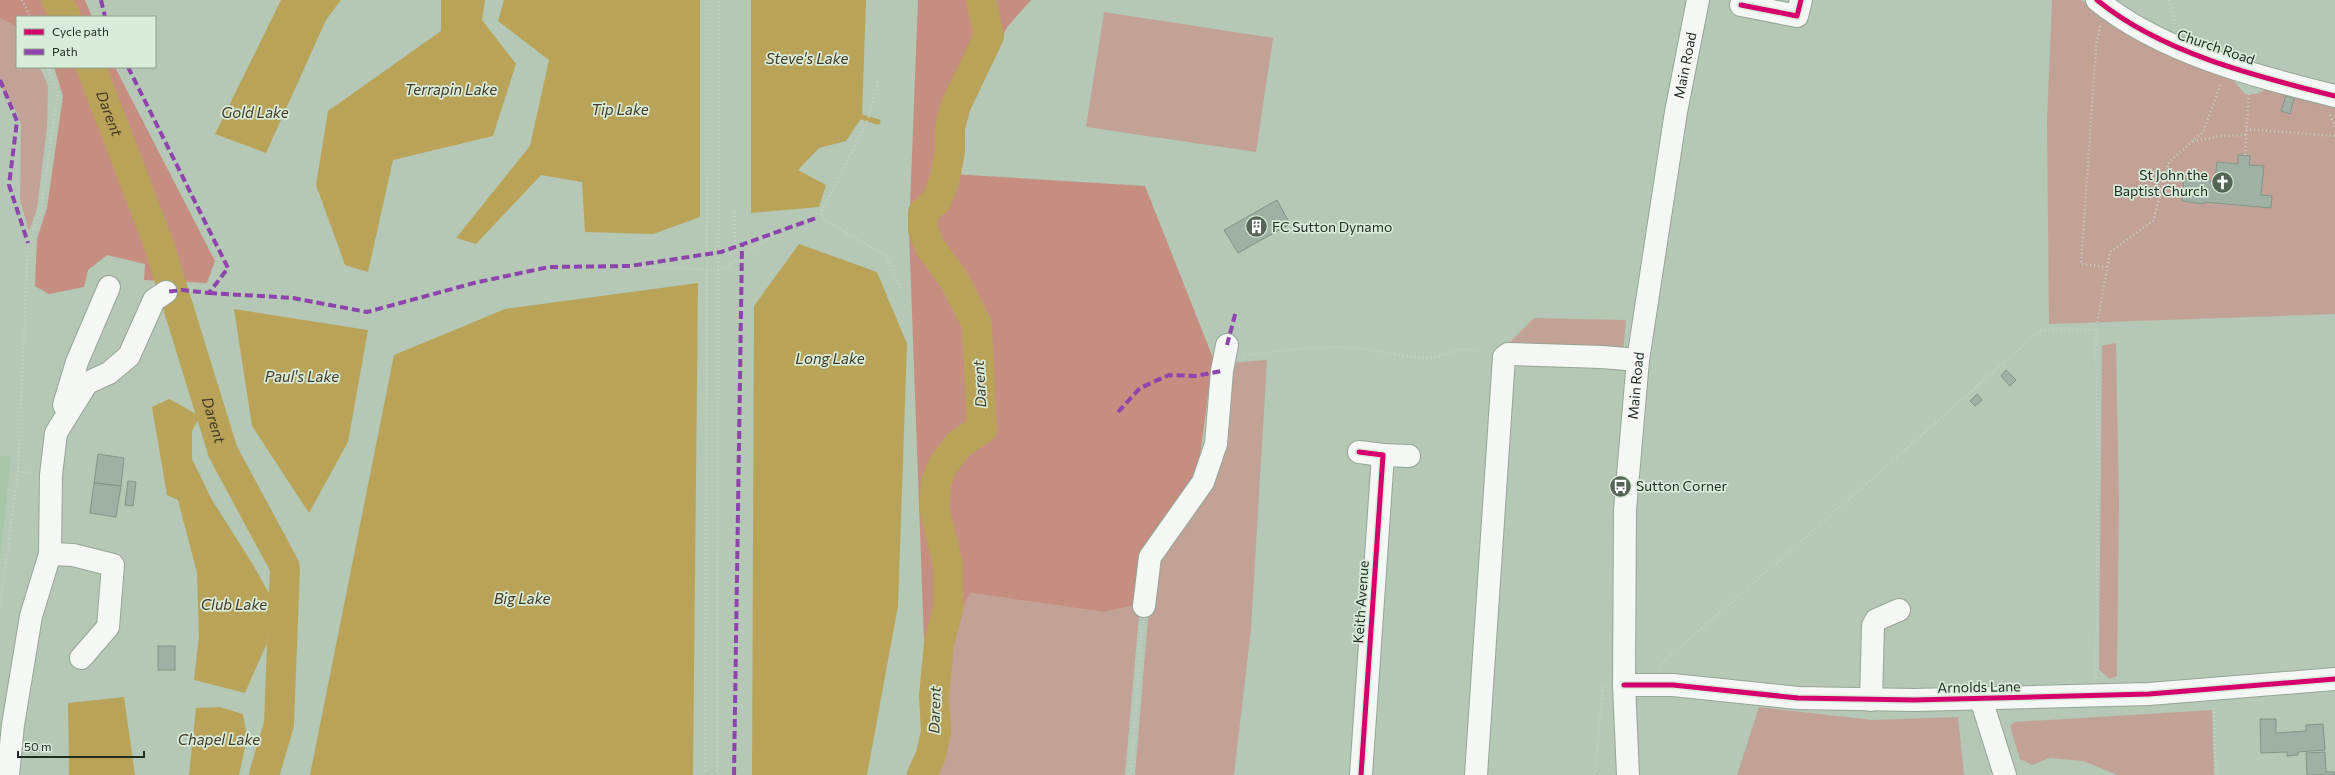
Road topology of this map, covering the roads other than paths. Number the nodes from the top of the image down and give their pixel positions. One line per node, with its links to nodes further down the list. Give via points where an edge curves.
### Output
1 (1698, 0): 9 (street, Main Road, via 1676,112)
2 (1801, 0): 4 (street, via 1797,16)
3 (2097, 0): 5 (street, Church Road, via 2164,41 2232,66)
4 (1741, 5)
5 (2335, 96)
6 (109, 287): 10 (street, via 77,362)
7 (166, 292): 10 (street, via 154,300 129,356 109,373 87,383)
8 (1226, 351): 15 (street, via 1216,444 1203,482 1150,557)
9 (1638, 360): 19 (street, Main Road, via 1625,510); 24 (street, via 1508,354 1504,357)
10 (56, 433): 14 (street, via 51,475)
11 (1359, 452): 12 (street)
12 (1383, 455): 13 (street); 23 (street, Keith Avenue)
13 (1409, 456)
14 (50, 554): 17 (street, via 73,555 113,565 108,627); 22 (street, via 31,616 13,725)
15 (1144, 606)
16 (1899, 610): 21 (street, via 1876,620 1873,626)
17 (81, 658)
18 (2335, 679): 20 (street, Arnolds Lane, via 2149,694)
19 (1624, 685): 21 (street, Arnolds Lane, via 1672,685 1798,698); 25 (street, Main Road)
20 (1981, 699): 21 (street, Arnolds Lane); 26 (street)
21 (1871, 700)
22 (8, 775)
23 (1361, 775)
24 (1476, 775)
25 (1628, 775)
26 (2005, 775)

